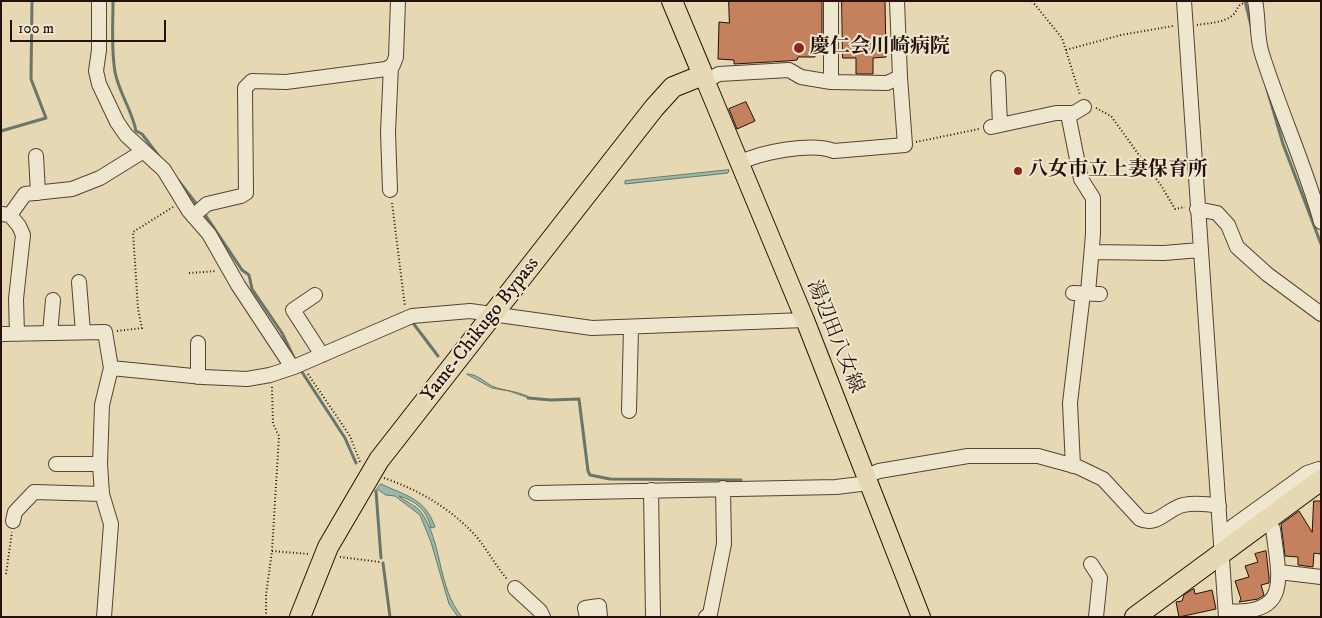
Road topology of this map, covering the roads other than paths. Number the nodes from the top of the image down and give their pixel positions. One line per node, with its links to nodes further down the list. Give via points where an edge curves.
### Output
1 (99, 1): 15 (street, via 96,71 99,84 117,122)
2 (398, 1): 8 (street, via 396,56)
3 (672, 1): 10 (highway)
4 (831, 1): 12 (street)
5 (897, 1): 9 (street)
6 (1184, 1): 20 (street)
7 (1255, 1): 23 (street, via 1256,33 1262,54 1287,128 1309,178)
8 (391, 66): 18 (street); 22 (street, via 286,82 252,81 248,84 245,88 246,193 207,204)
9 (900, 77): 12 (street, via 887,83); 17 (street, via 905,144 834,151 824,147 792,150 753,156)
10 (704, 78): 12 (street, via 719,74 789,70); 17 (main road, 湯辺田八女線); 29 (highway, Yame-Chikugo Bypass, via 673,87 654,108)
11 (998, 78): 14 (street, via 995,126 1056,113)
12 (831, 82)
13 (1084, 107): 14 (street)
14 (1068, 114): 25 (street, via 1081,179 1093,198)
15 (142, 152): 19 (street, via 100,178 72,189); 22 (street, via 146,152 164,170)
16 (36, 156): 19 (street)
17 (739, 163): 31 (main road, 湯辺田八女線)
18 (390, 190)
19 (38, 193): 21 (street, via 25,194)
20 (1197, 206): 24 (street); 30 (street, via 1217,213 1228,225 1237,246 1267,274)
21 (6, 215): 36 (street, via 20,226 23,235 16,299)
22 (193, 216): 39 (street, via 209,234 230,270)
23 (1321, 222)
24 (1200, 250): 25 (street); 52 (street)
25 (1092, 252): 45 (street, via 1070,402)
26 (79, 282): 33 (street)
27 (315, 295): 38 (street, via 293,310)
28 (53, 300): 34 (street)
29 (494, 313): 32 (street, via 558,324); 38 (street, via 470,311 412,316); 62 (highway, Yame-Chikugo Bypass, via 366,480 328,546)
30 (1321, 314)
31 (805, 320): 32 (street); 47 (main road, 湯辺田八女線)
32 (632, 328): 42 (street)
33 (83, 332): 34 (street); 40 (street, via 105,332)
34 (50, 333): 36 (street)
35 (1, 334): 36 (street)
36 (18, 334)
37 (198, 343): 41 (street)
38 (322, 355): 39 (street)
39 (297, 365): 41 (street, via 247,379)
40 (111, 368): 41 (street); 44 (street, via 102,405)
41 (198, 377)
42 (629, 411)
43 (56, 464): 44 (street)
44 (100, 464): 51 (street)
45 (1073, 466): 47 (street, via 1038,456 968,456 879,471); 52 (street, via 1103,479 1146,522 1155,521 1182,506)
46 (1320, 474): 55 (highway, via 1302,492); 55 (street, via 1307,472)
47 (867, 479): 48 (street, via 836,487); 68 (main road, 湯辺田八女線)
48 (723, 488): 49 (street); 67 (street, via 724,544 710,614)
49 (651, 490): 50 (street); 66 (street)
50 (536, 493)
51 (102, 494): 53 (street, via 34,492 15,512); 61 (street, via 111,524)
52 (1219, 506): 55 (street)
53 (13, 521)
54 (1273, 529): 57 (street)
55 (1222, 543): 60 (street); 70 (highway)
56 (1090, 564): 69 (street, via 1100,578)
57 (1279, 572): 58 (street); 60 (street, via 1276,594 1265,607)
58 (1321, 577)
59 (519, 592): 63 (street)
60 (1226, 614)
61 (104, 617)
62 (300, 617)
63 (543, 617)
64 (587, 617): 65 (street, via 585,608 596,605 599,606)
65 (600, 617)
66 (653, 617)
67 (706, 617)
68 (921, 617)
69 (1096, 617)
70 (1135, 617)

